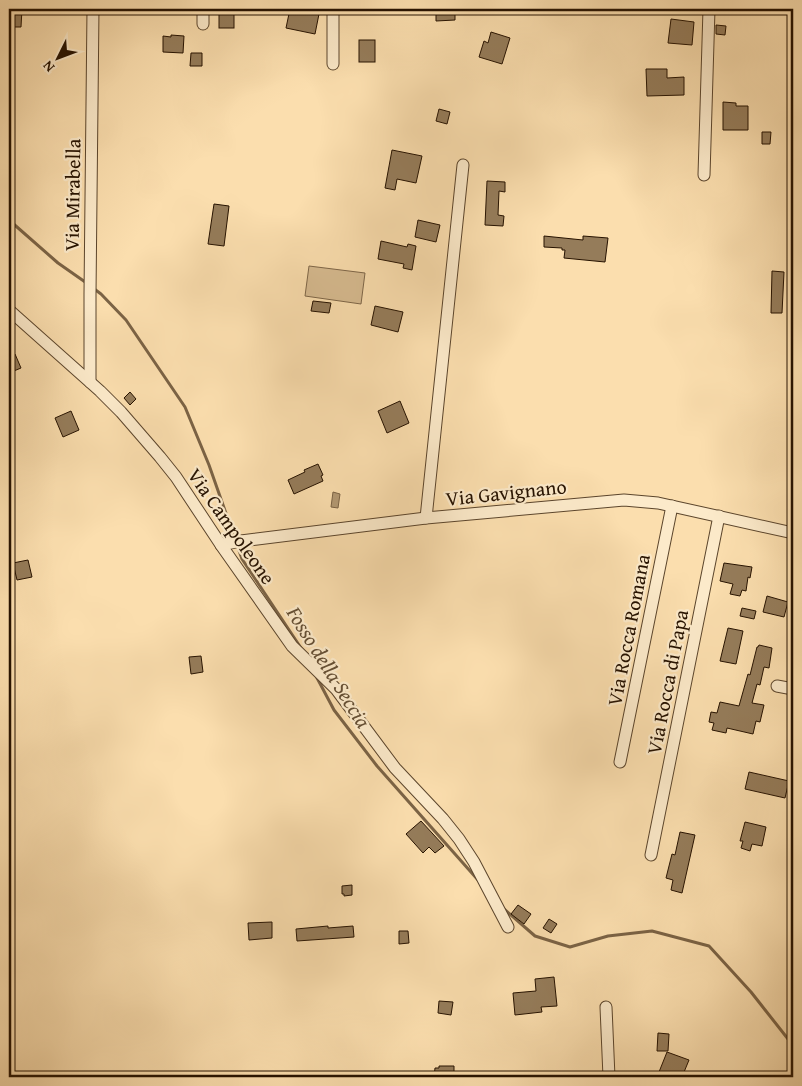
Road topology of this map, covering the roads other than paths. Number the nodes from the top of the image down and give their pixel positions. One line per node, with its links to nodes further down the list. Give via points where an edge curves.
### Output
1 (93, 9): 10 (street, Via Mirabella)
2 (203, 9): 5 (street)
3 (333, 9): 6 (street)
4 (709, 9): 8 (street)
5 (203, 24)
6 (333, 64)
7 (463, 165): 13 (street)
8 (704, 175)
9 (9, 310): 10 (street, Via Campoleone)
10 (90, 382): 15 (street, Via Campoleone, via 160,457)
11 (672, 506): 12 (street, Via Gavignano); 13 (street, Via Gavignano, via 611,500); 18 (street, Via Rocca Romana)
12 (719, 516): 14 (street, Via Gavignano); 19 (street, Via Rocca di Papa)
13 (426, 518): 15 (street, Via Gavignano)
14 (793, 533)
15 (221, 545): 20 (street, Via Campoleone, via 300,654 332,684 399,772 460,839)
16 (777, 686): 17 (street)
17 (793, 689)
18 (620, 762)
19 (651, 855)
20 (508, 927)
21 (606, 1007): 22 (street)
22 (609, 1077)

